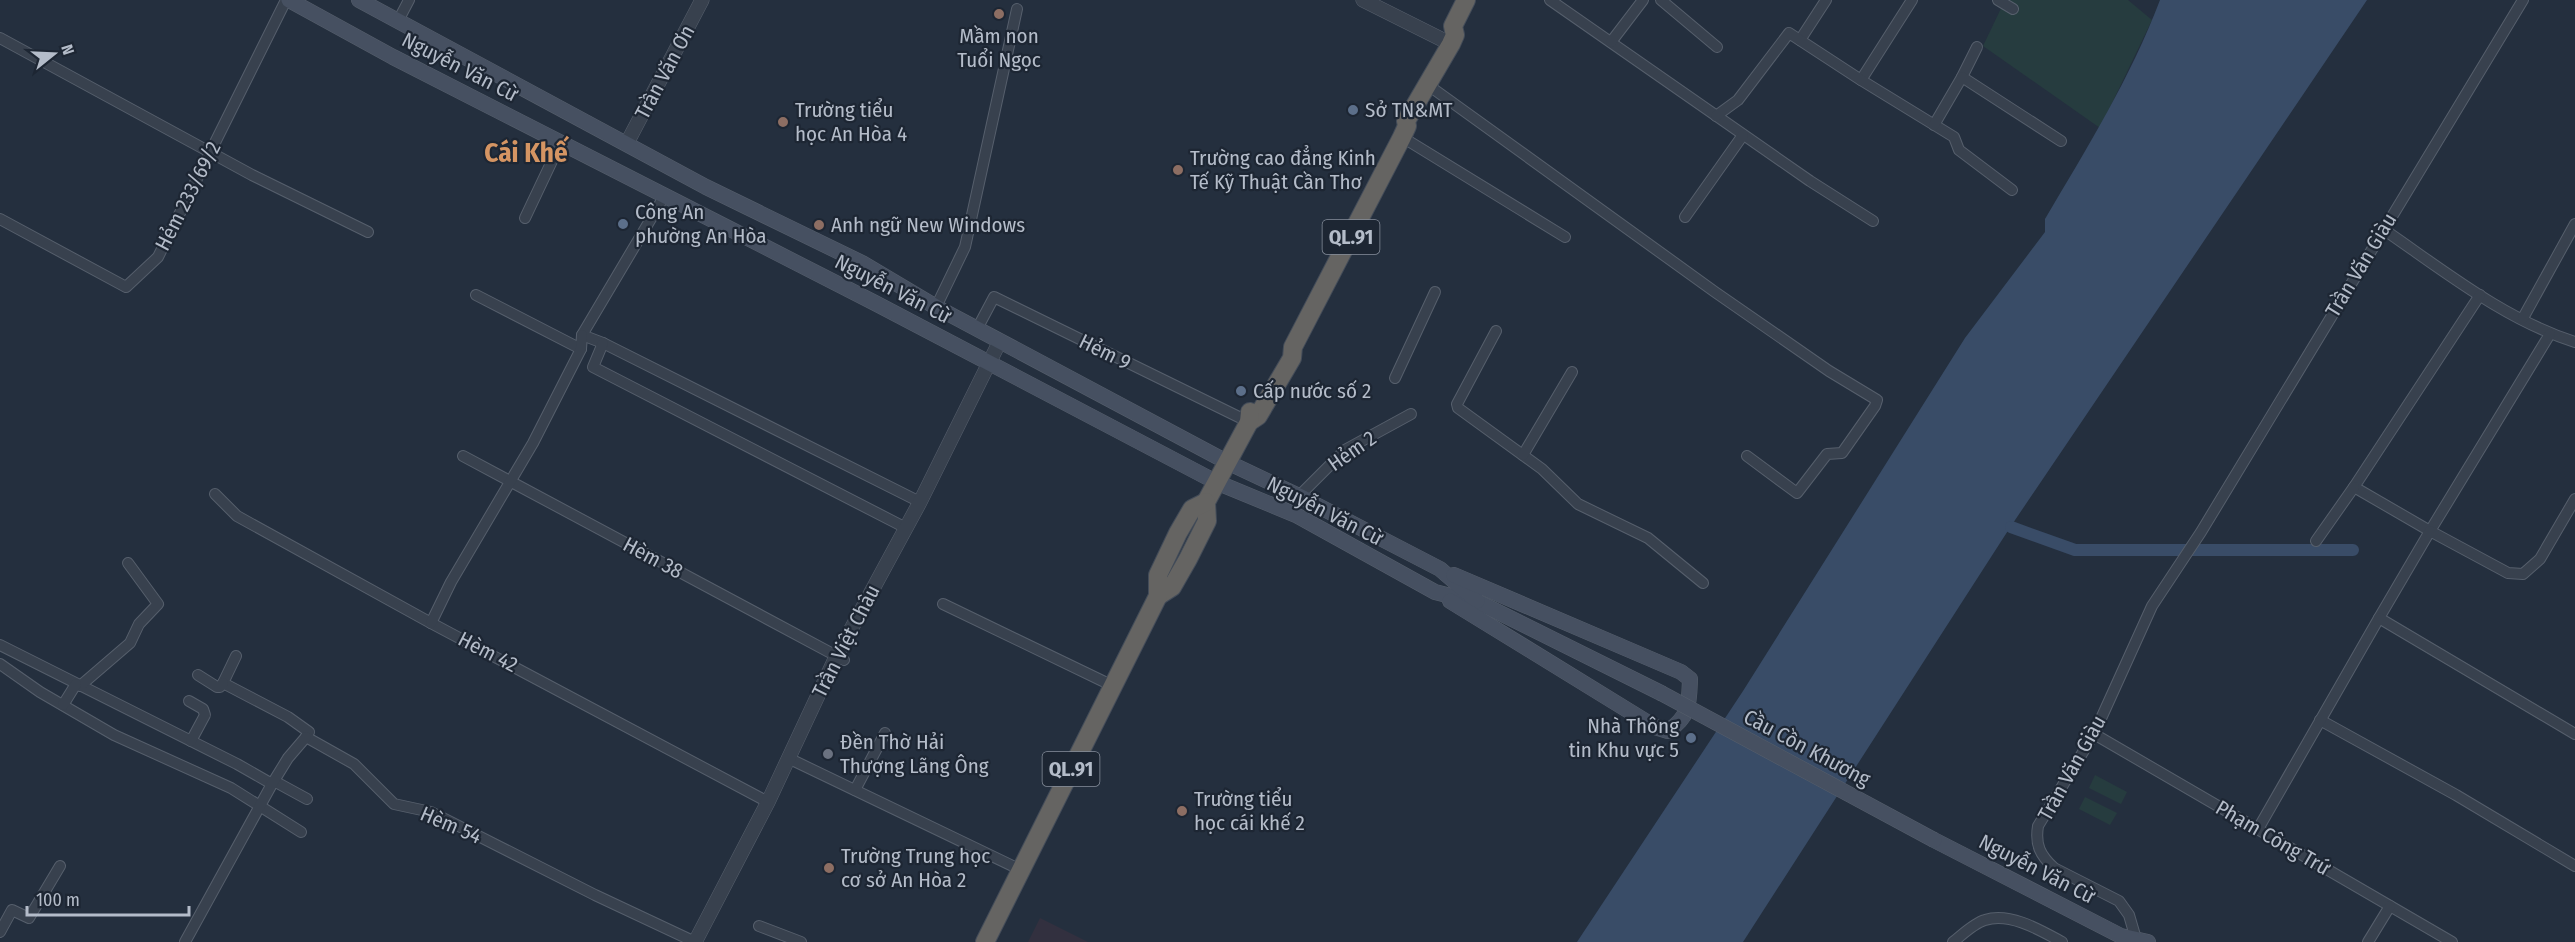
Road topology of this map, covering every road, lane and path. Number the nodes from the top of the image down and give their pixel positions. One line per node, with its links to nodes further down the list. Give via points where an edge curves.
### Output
1 (288, 0): 32 (main road, Nguyễn Văn Cừ); 34 (street, Hẻm 233/69/2)
2 (359, 0): 17 (main road, Nguyễn Văn Cừ)
3 (409, 0): 17 (street)
4 (702, 0): 33 (street, Trần Văn Ơn)
5 (1363, 0): 19 (street)
6 (1466, 0): 19 (highway, QL.91, via 1454,26)
7 (1477, 0): 19 (highway, QL.91)
8 (1550, 0): 21 (street)
9 (1643, 0): 21 (street)
10 (1661, 0): 22 (street)
11 (1826, 0): 20 (street)
12 (1912, 0): 25 (street)
13 (1998, 0): 16 (street)
14 (2523, 0): 42 (street, Trần Văn Giàu)
15 (1017, 9): 48 (street, via 965,246)
16 (2013, 9)
17 (398, 21): 33 (main road, Nguyễn Văn Cừ)
18 (0, 38): 34 (street)
19 (1453, 40): 26 (highway, QL.91)
20 (1800, 40): 25 (street); 27 (street, via 1789,33 1738,100)
21 (1611, 42): 27 (street)
22 (1717, 47)
23 (1977, 47): 24 (street)
24 (1962, 77): 28 (street); 31 (street)
25 (1861, 80): 28 (street)
26 (1427, 87): 29 (highway, QL.91, via 1406,121); 65 (street, via 1715,292 1877,400 1842,453 1827,454 1797,493)
27 (1716, 116): 30 (street)
28 (1934, 125): 35 (street, via 1956,139 1959,150)
29 (1404, 132): 44 (street); 62 (highway, QL.91, via 1293,347 1283,352 1250,412)
30 (1743, 135): 37 (street); 40 (street)
31 (2061, 141)
32 (561, 142): 36 (main road, Nguyễn Văn Cừ); 38 (street)
33 (627, 143): 48 (main road, Nguyễn Văn Cừ, via 706,187 862,263)
34 (211, 151): 39 (street, Hẻm 233/69/2, via 158,257 126,288); 43 (street)
35 (2012, 190)
36 (665, 195): 53 (street); 58 (main road, Nguyễn Văn Cừ)
37 (1684, 217)
38 (525, 218)
39 (0, 219)
40 (1873, 221)
41 (2575, 224): 49 (street)
42 (2383, 229): 46 (street); 98 (street, Trần Văn Giàu, via 2201,532 2152,606)
43 (368, 232)
44 (1565, 237)
45 (1435, 292): 60 (street)
46 (2480, 294): 49 (street); 69 (street)
47 (476, 295): 57 (street)
48 (936, 307): 50 (main road, Nguyễn Văn Cừ)
49 (2523, 318): 52 (street)
50 (977, 329): 54 (main road, Nguyễn Văn Cừ); 62 (street, Hẻm 9, via 994,297)
51 (1496, 331): 63 (street, via 1457,404 1463,413)
52 (2550, 334): 55 (street); 75 (street)
53 (582, 335): 56 (street); 57 (street)
54 (1000, 341): 58 (street, Trần Việt Châu); 66 (main road, Nguyễn Văn Cừ)
55 (2575, 342)
56 (603, 343): 73 (street); 74 (street, via 593,367)
57 (581, 349): 67 (street)
58 (990, 363): 68 (main road, Nguyễn Văn Cừ); 73 (street, Trần Việt Châu)
59 (1572, 372): 63 (street)
60 (1395, 378)
61 (1411, 414): 71 (street, Hẻm 2, via 1345,450)
62 (1249, 422): 66 (highway, QL.91)
63 (1522, 455): 79 (street, via 1578,504 1648,538)
64 (463, 456): 67 (street, Hèm 38)
65 (1747, 456)
66 (1227, 462): 68 (highway, QL.91); 71 (main road, Nguyễn Văn Cừ)
67 (511, 481): 84 (street); 87 (street, Hèm 38)
68 (1216, 482): 80 (main road, Nguyễn Văn Cừ, via 1296,515); 92 (highway, QL.91, via 1206,502 1192,510 1178,533 1158,575 1158,596)
69 (2354, 487): 75 (street); 76 (street)
70 (215, 494): 84 (street, Hèm 42, via 237,516)
71 (1299, 496): 78 (main road, Nguyễn Văn Cừ)
72 (2575, 500): 75 (street, via 2540,559 2523,574 2508,573)
73 (920, 502): 74 (street, Trần Việt Châu)
74 (906, 528): 87 (street, Trần Việt Châu)
75 (2430, 531): 83 (street)
76 (2316, 541)
77 (128, 564): 91 (street, via 158,604 139,624 130,643)
78 (1440, 569): 80 (main road, via 1681,672 1690,679 1683,721 1668,731 1655,727); 82 (main road, Nguyễn Văn Cừ)
79 (1703, 583)
80 (1435, 592): 82 (main road, Nguyễn Văn Cừ)
81 (943, 604): 92 (street)
82 (1482, 604): 93 (main road, Nguyễn Văn Cừ)
83 (2379, 618): 96 (street); 99 (street)
84 (431, 623): 106 (street, Hèm 42)
85 (0, 645): 91 (street)
86 (236, 656): 90 (street)
87 (840, 658): 102 (street, Trần Việt Châu)
88 (0, 664): 95 (street)
89 (198, 675): 90 (street, via 217,687)
90 (223, 682): 100 (street, Hèm 54, via 288,717 309,732)
91 (78, 685): 95 (street); 101 (street)
92 (1113, 686): 113 (highway, QL.91)
93 (1661, 693): 110 (main road, Cầu Cồn Khương, bridge)
94 (189, 701): 101 (street, via 205,714)
95 (63, 705): 107 (street, via 114,735 231,788)
96 (2320, 720): 108 (street); 112 (street)
97 (885, 733): 104 (street)
98 (2094, 734): 108 (street, Phạm Công Trứ); 117 (street, Trần Văn Giàu, via 2038,826 2036,839 2039,850 2054,868 2125,907)
99 (2575, 734)
100 (306, 737): 103 (street); 119 (street, Hèm 54, via 354,764 394,804 431,812)
101 (190, 741): 103 (street)
102 (788, 758): 104 (street); 106 (street, Trần Việt Châu)
103 (273, 783): 105 (street); 107 (street)
104 (855, 790): 113 (street)
105 (307, 799)
106 (768, 802): 119 (street, Trần Việt Châu)
107 (261, 806): 109 (street); 118 (street)
108 (2258, 829): 114 (street, Phạm Công Trứ)
109 (301, 832)
110 (1934, 840): 117 (main road, Nguyễn Văn Cừ)
111 (60, 866): 116 (street, via 29,918 12,910)
112 (2575, 866)
113 (1021, 870): 121 (highway, QL.91)
114 (2390, 906): 124 (street); 125 (street, Phạm Công Trứ)
115 (759, 926): 120 (street)
116 (0, 932)
117 (2133, 940)
118 (185, 942)
119 (695, 942)
120 (801, 942)
121 (985, 942)
122 (1953, 942): 123 (street, via 1983,920 2005,918)
123 (2062, 942)
124 (2368, 942)
125 (2452, 942)

